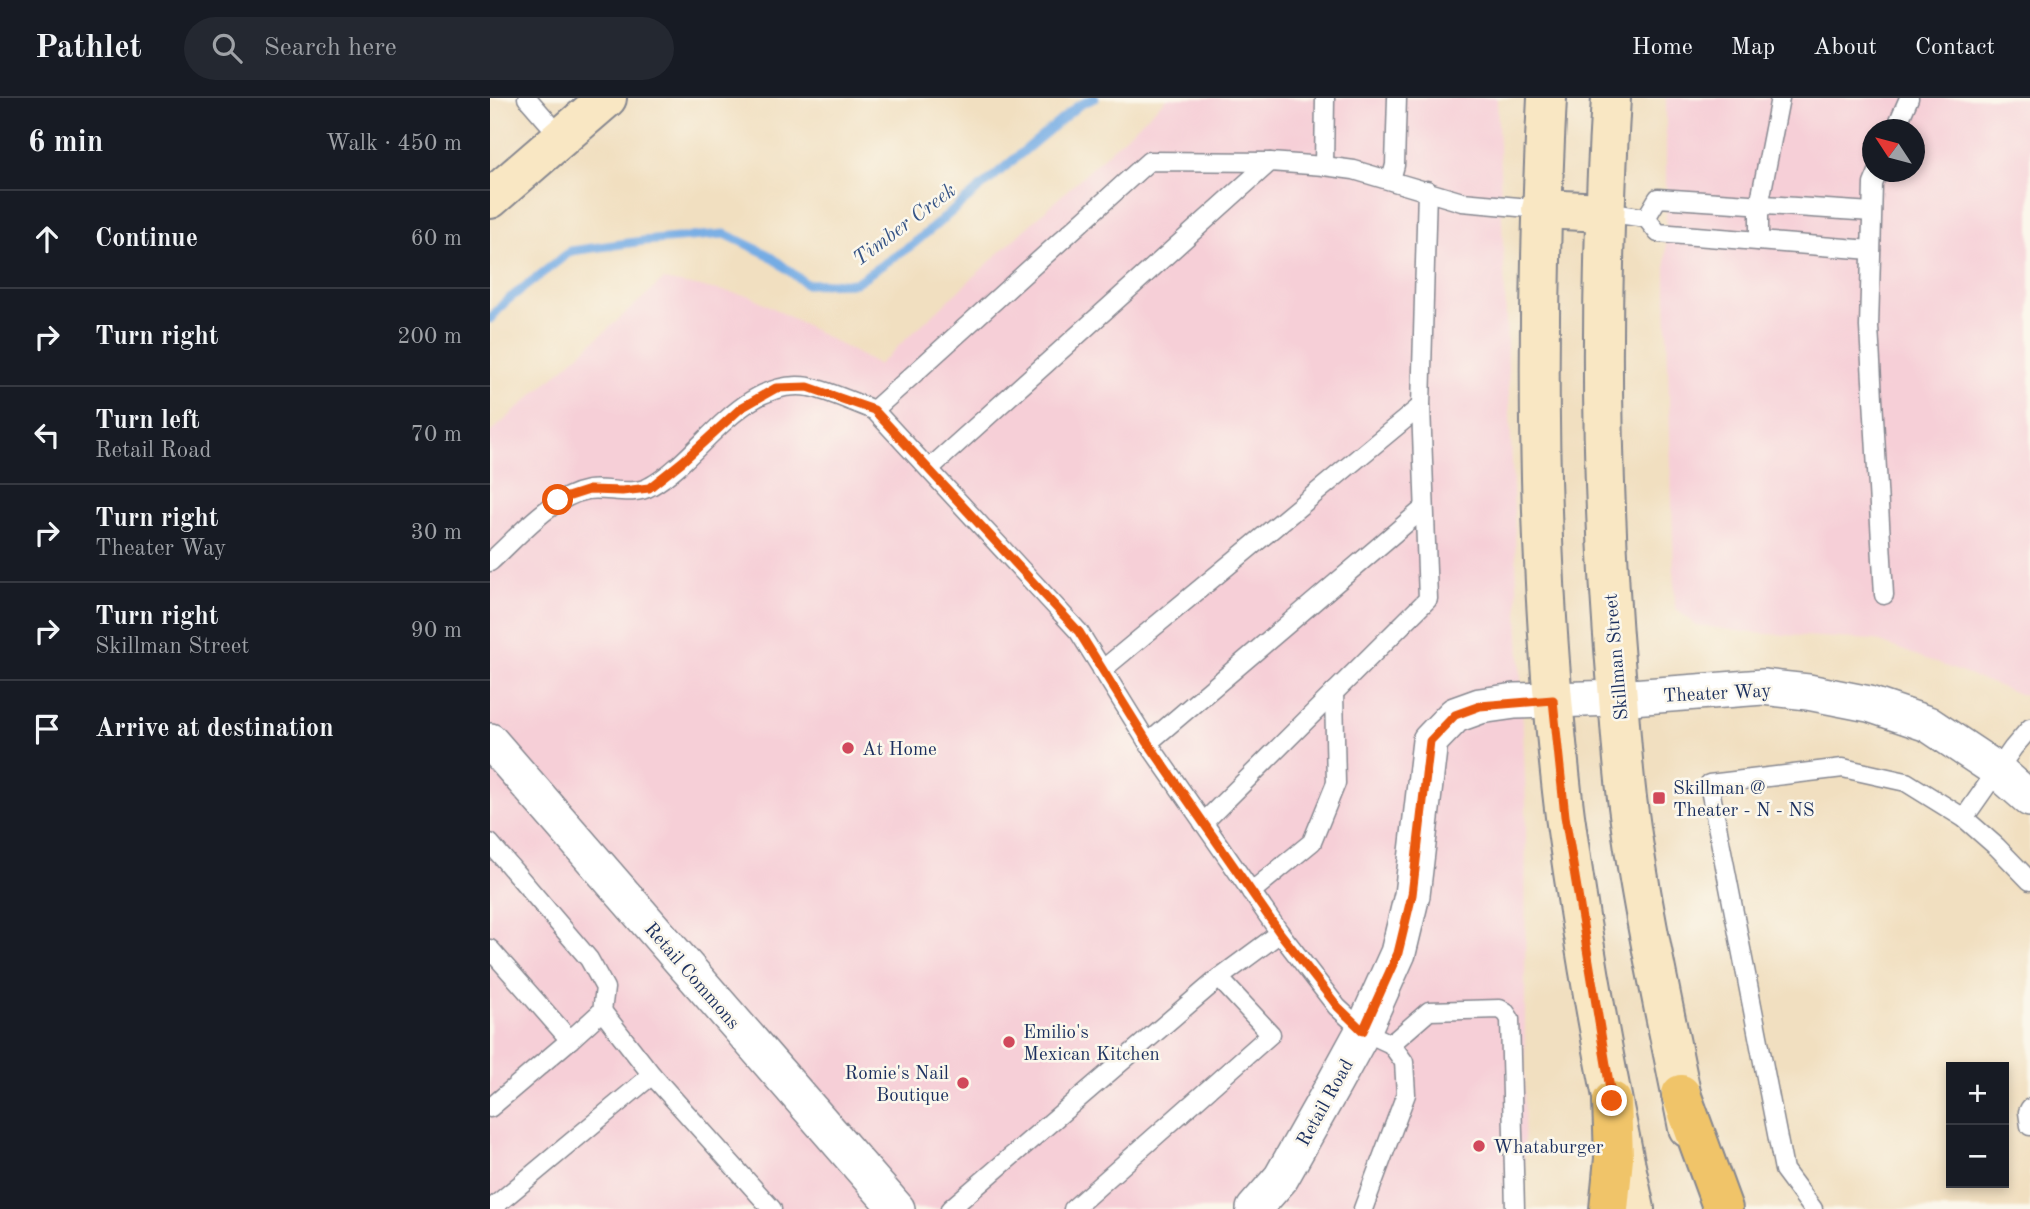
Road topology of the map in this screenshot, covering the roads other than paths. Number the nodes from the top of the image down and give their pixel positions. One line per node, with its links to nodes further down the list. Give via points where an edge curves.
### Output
1 (527, 98): 10 (lane)
2 (607, 98): 10 (main road)
3 (1325, 98): 12 (lane)
4 (1397, 98): 13 (lane)
5 (1547, 98): 18 (main road)
6 (1611, 98): 19 (main road, Skillman Street)
7 (1780, 98): 17 (lane)
8 (1909, 98): 9 (lane)
9 (1900, 119)
10 (561, 137): 16 (main road)
11 (1270, 162): 12 (lane); 25 (lane, via 1149,161); 26 (lane)
12 (1324, 166): 13 (lane)
13 (1391, 180): 15 (lane)
14 (1873, 182): 20 (lane)
15 (1427, 190): 18 (lane, via 1462,202); 24 (lane)
16 (490, 199)
17 (1759, 206): 20 (lane); 21 (lane, via 1658,198); 22 (lane)
18 (1541, 209): 19 (main road); 33 (main road, via 1538,410)
19 (1604, 212): 21 (lane); 32 (main road, Skillman Street, via 1603,454)
20 (1872, 212): 23 (lane)
21 (1646, 218): 22 (lane, via 1658,233)
22 (1759, 241): 23 (lane)
23 (1871, 250): 29 (lane, via 1868,327)
24 (1421, 406): 27 (lane); 30 (lane)
25 (874, 410): 26 (lane); 28 (lane, via 808,387 776,388 741,408 649,488 589,490 558,500)
26 (929, 469): 30 (lane, via 1079,632)
27 (1424, 508): 31 (lane, via 1428,600); 37 (lane)
28 (490, 562)
29 (1884, 594)
30 (1102, 670): 37 (lane)
31 (1334, 692): 41 (lane); 44 (lane, via 1336,783 1312,842)
32 (1618, 698): 33 (street, Theater Way); 38 (street, Theater Way, via 1763,687 1808,691 1869,704 1928,724); 52 (main road, Skillman Street, via 1643,904)
33 (1553, 700): 36 (street, Theater Way, via 1480,706 1455,715); 53 (main road, via 1565,816)
34 (2030, 728): 38 (lane)
35 (490, 741): 59 (street, Retail Commons)
36 (1430, 741): 49 (street, Retail Road, via 1412,895)
37 (1148, 743): 41 (lane)
38 (1997, 770): 39 (street, Theater Way); 40 (lane)
39 (2030, 799)
40 (1964, 818): 43 (lane); 69 (lane, via 1906,782 1843,768 1709,784 1784,1170)
41 (1203, 823): 44 (lane)
42 (490, 843): 48 (lane, via 589,959 605,988)
43 (2030, 881)
44 (1251, 892): 45 (lane)
45 (1280, 933): 47 (lane); 49 (lane, via 1338,1007)
46 (490, 950): 50 (lane)
47 (1219, 978): 60 (lane); 61 (lane, via 1271,1034)
48 (602, 1011): 50 (lane); 51 (lane)
49 (1377, 1037): 62 (street, Retail Road, via 1281,1178); 63 (lane, via 1404,1062 1406,1094); 64 (lane, via 1429,1011 1500,1009 1506,1013 1510,1019)
50 (570, 1040): 54 (lane)
51 (652, 1075): 57 (lane); 58 (lane)
52 (1681, 1094): 67 (main road, Skillman Street); 68 (main road)
53 (1612, 1101): 65 (main road, via 1614,1157); 66 (main road)
54 (490, 1108)
55 (2030, 1108): 56 (lane)
56 (2030, 1126)
57 (491, 1209)
58 (772, 1209)
59 (897, 1209)
60 (950, 1209)
61 (1073, 1209)
62 (1254, 1209)
63 (1363, 1209)
64 (1515, 1209)
65 (1609, 1209)
66 (1635, 1209)
67 (1704, 1209)
68 (1723, 1209)
69 (1813, 1209)

